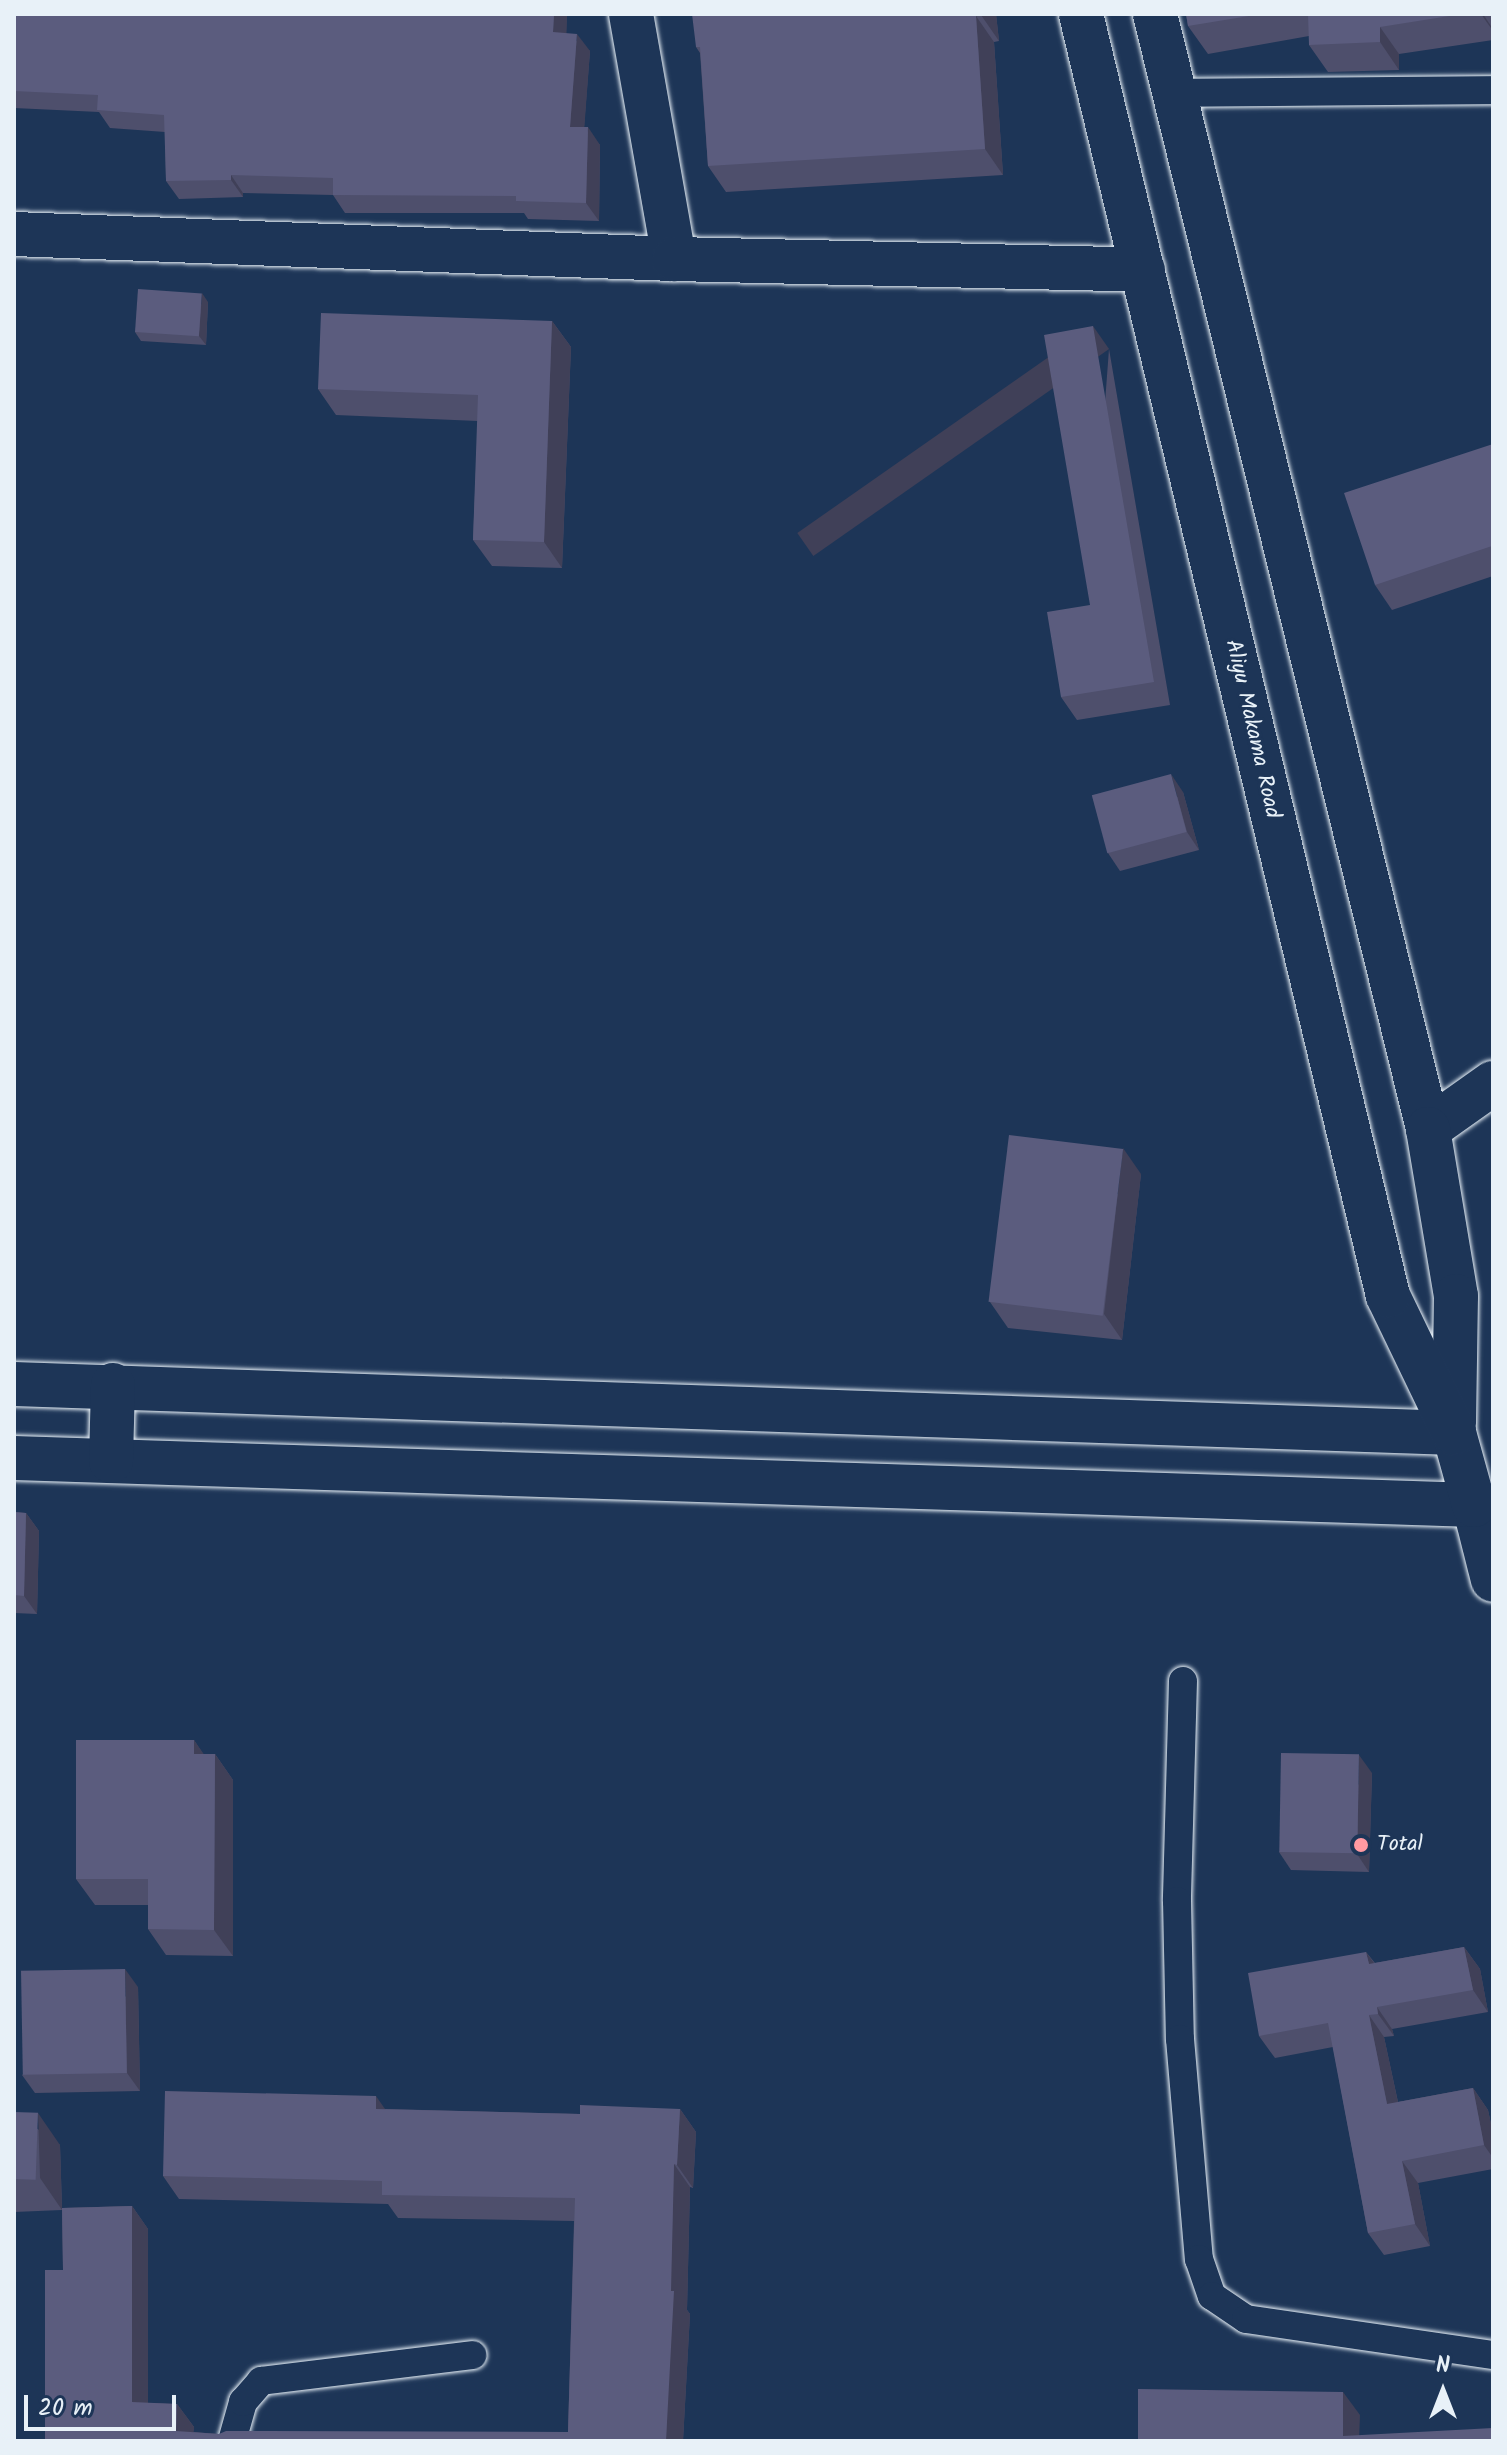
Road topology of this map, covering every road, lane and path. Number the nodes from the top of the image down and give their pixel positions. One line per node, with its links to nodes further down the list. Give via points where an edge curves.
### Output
1 (631, 14): 7 (street)
2 (1081, 14): 8 (street, Aliyu Makama Road)
3 (1155, 14): 5 (street, Aliyu Makama Road)
4 (1493, 90): 5 (lane)
5 (1173, 93): 10 (street, Aliyu Makama Road)
6 (14, 234): 7 (street)
7 (674, 259): 8 (street)
8 (1143, 270): 13 (street, Aliyu Makama Road, via 1388,1296)
9 (1493, 1083): 10 (street)
10 (1428, 1129): 13 (street, Aliyu Makama Road, via 1456,1296)
11 (14, 1384): 12 (street)
12 (113, 1385): 13 (street); 15 (street)
13 (1454, 1433): 16 (street, Aliyu Makama Road)
14 (14, 1458): 15 (street)
15 (111, 1461): 16 (street)
16 (1474, 1505): 17 (street, Aliyu Makama Road)
17 (1493, 1580)
18 (1183, 1681): 20 (lane, via 1177,1901 1180,2039 1199,2259 1212,2296 1246,2319)
19 (472, 2355): 21 (lane, via 261,2381 243,2402)
20 (1493, 2355)
21 (232, 2441)

